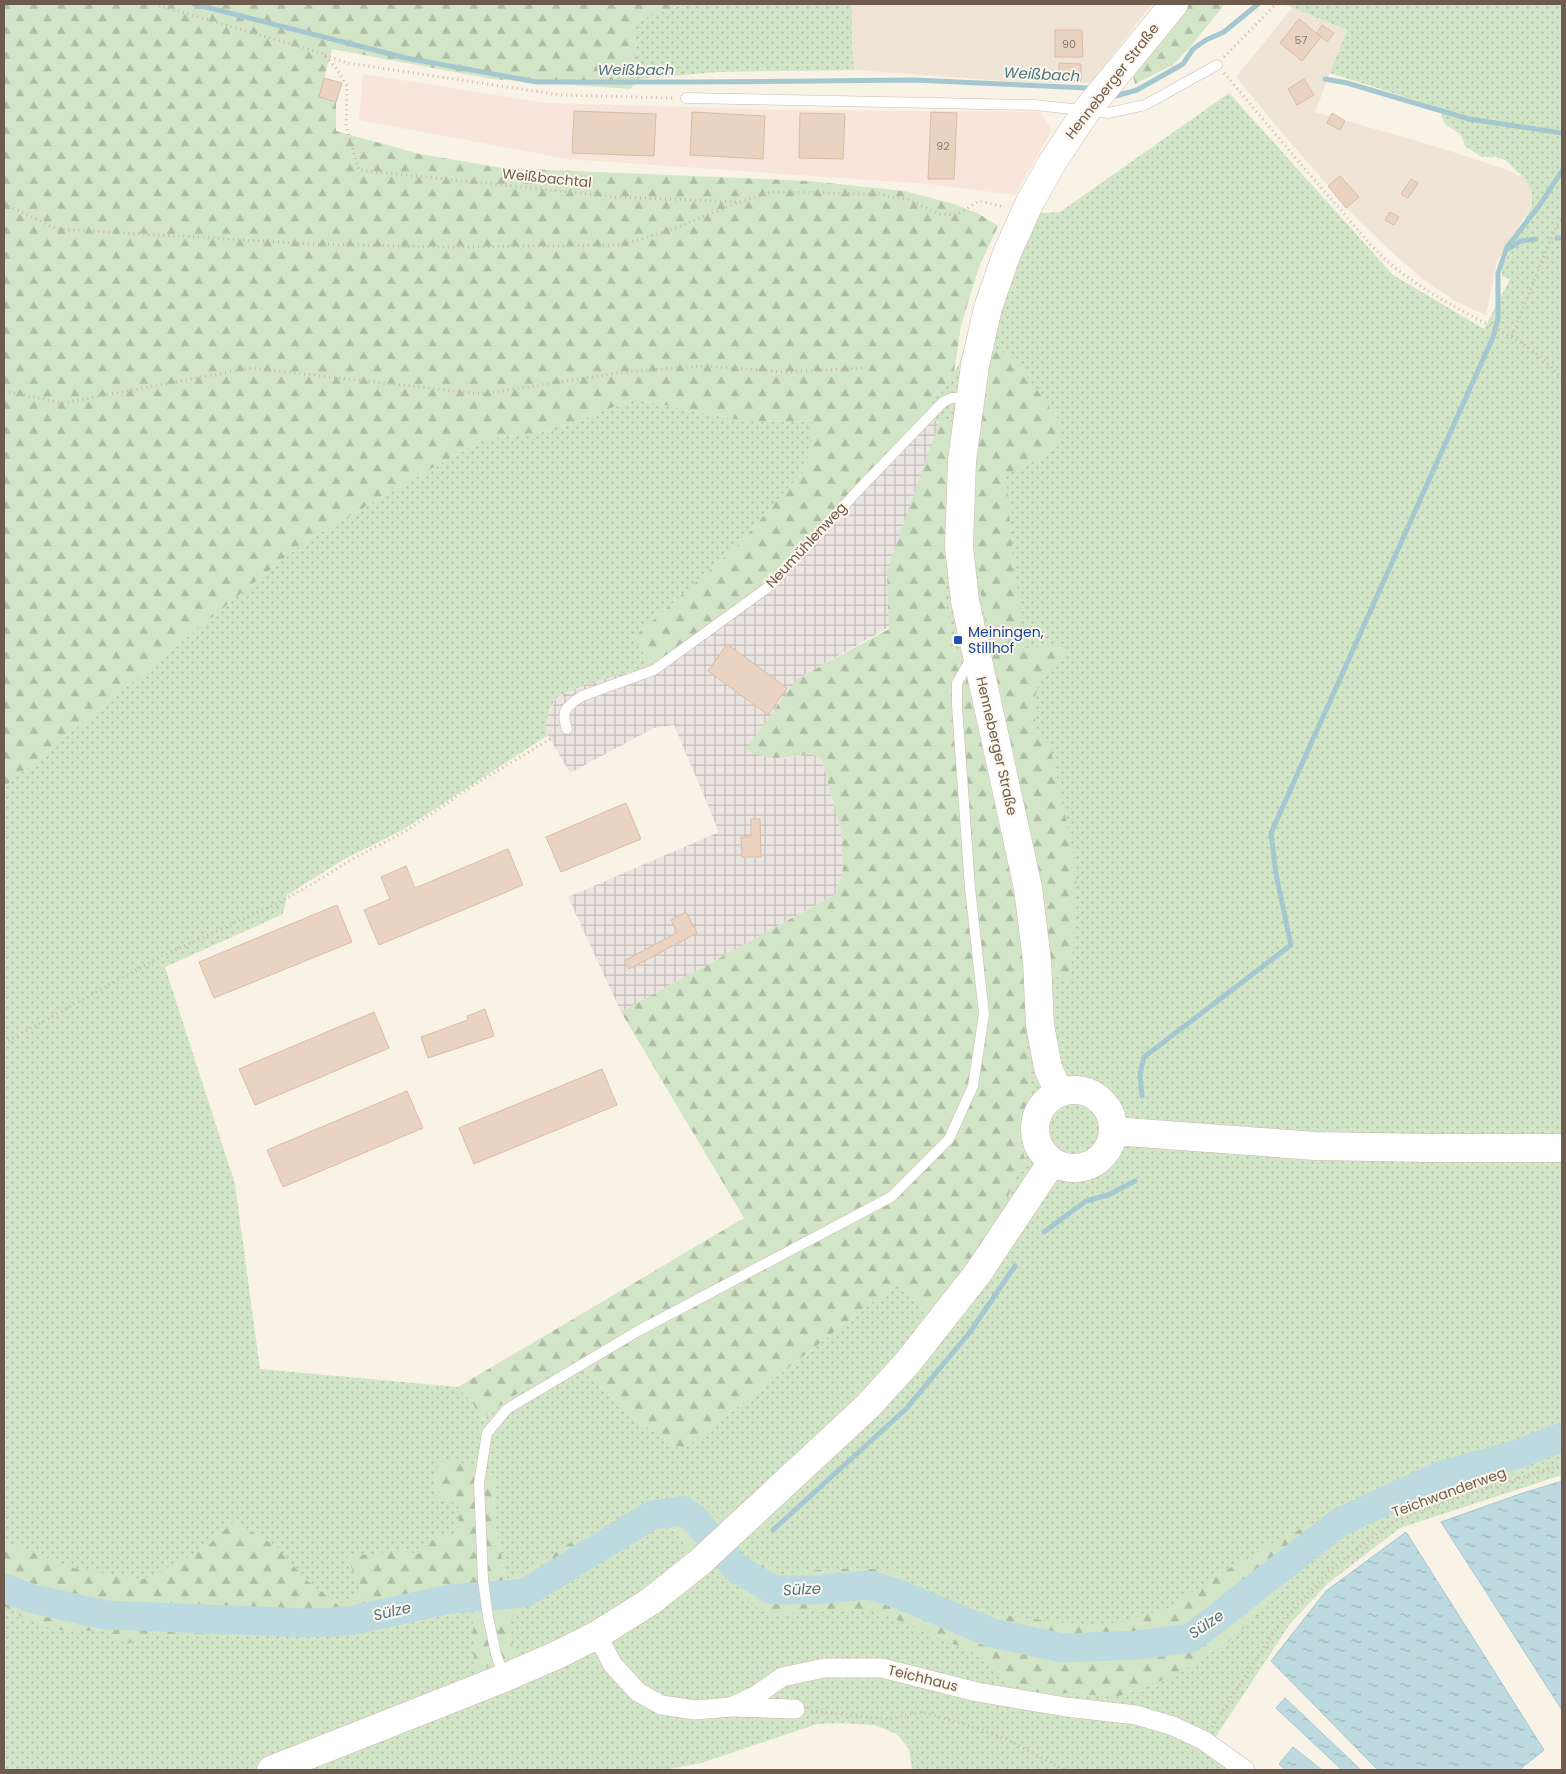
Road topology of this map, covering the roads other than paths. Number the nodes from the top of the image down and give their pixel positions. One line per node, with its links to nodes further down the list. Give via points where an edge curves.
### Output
1 (1174, 4): 4 (main road, Henneberger Straße)
2 (1217, 65): 4 (lane, via 1145,105 1108,113)
3 (686, 98): 4 (lane, via 1035,105)
4 (1087, 110): 5 (main road, Henneberger Straße, via 1052,163 1007,253 988,308)
5 (970, 398): 6 (main road, Henneberger Straße, via 962,461 959,546); 7 (lane, Neumühlenweg, via 943,402 771,585 654,670 582,696 572,703 565,710)
6 (975, 652): 8 (main road, Henneberger Straße, via 1028,888 1037,961 1040,1025 1048,1068); 13 (lane, via 957,683 957,706 970,888 984,1014 973,1086 949,1139 891,1197 638,1331 507,1409 487,1433 479,1483 483,1580 488,1617)
7 (567, 729)
8 (1059, 1093): 9 (main road, via 1081,1091 1098,1099 1112,1119); 11 (main road, via 1043,1105 1035,1128 1039,1146)
9 (1113, 1131): 10 (main road, via 1315,1146); 11 (main road, via 1106,1152 1096,1161 1084,1167 1071,1168)
10 (1562, 1148)
11 (1052, 1162): 12 (main road, via 978,1273 908,1362 868,1406 700,1562 651,1601)
12 (597, 1635): 13 (main road); 14 (street, Teichhaus, via 613,1665 632,1686 661,1705 695,1710)
13 (504, 1678): 16 (main road)
14 (731, 1707): 15 (street); 17 (street, Teichhaus, via 755,1696 782,1677 824,1668 882,1668 978,1692 1136,1715 1203,1740)
15 (794, 1709)
16 (271, 1770)
17 (1245, 1770)

